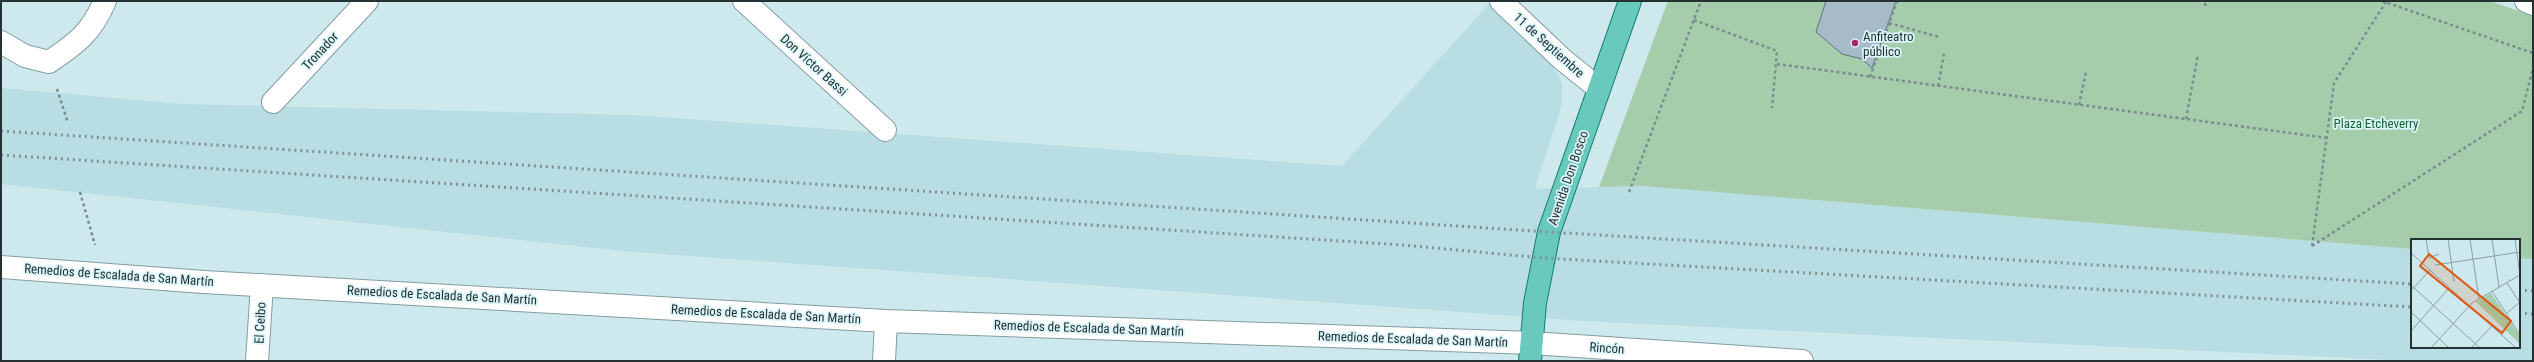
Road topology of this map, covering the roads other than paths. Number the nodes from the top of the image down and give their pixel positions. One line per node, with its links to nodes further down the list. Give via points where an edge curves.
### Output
1 (105, 1): 8 (street, via 97,19 77,43 48,62 25,56)
2 (367, 1): 10 (street, Tronador)
3 (744, 1): 11 (street, Don Víctor Bassi)
4 (1501, 1): 9 (street, 11 de Septiembre, via 1562,59)
5 (1630, 1): 9 (main road, Avenida Don Bosco)
6 (2526, 1): 7 (street)
7 (2533, 4)
8 (1, 42)
9 (1598, 88): 15 (main road, Avenida Don Bosco, via 1548,238 1535,303)
10 (273, 102)
11 (885, 130)
12 (1, 267): 13 (street, Remedios de Escalada de San Martín)
13 (262, 285): 14 (street, Remedios de Escalada de San Martín); 16 (street, El Ceibo)
14 (886, 320): 15 (street, Remedios de Escalada de San Martín); 17 (street)
15 (1531, 352): 18 (street, Rincón)
16 (257, 361)
17 (884, 361)
18 (1802, 361)

